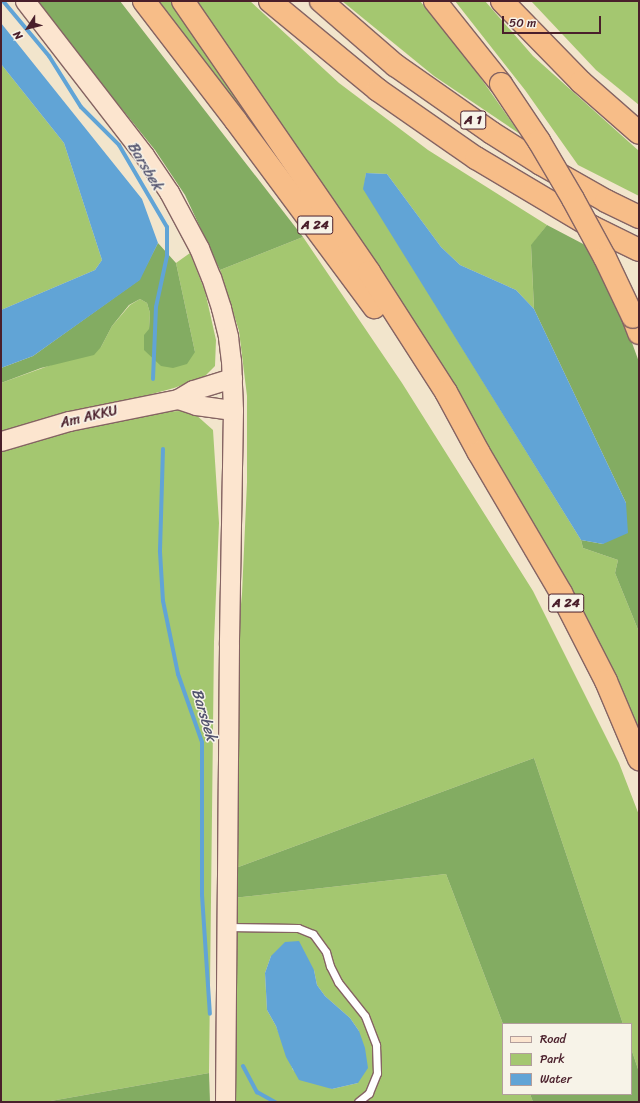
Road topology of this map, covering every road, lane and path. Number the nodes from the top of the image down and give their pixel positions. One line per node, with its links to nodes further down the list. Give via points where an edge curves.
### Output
1 (26, 1): 14 (main road, via 144,155 169,192 199,248 211,277 228,337)
2 (144, 1): 18 (highway, A 24, via 356,280 436,398)
3 (183, 1): 18 (highway, A 24, via 369,272 446,392)
4 (270, 1): 9 (highway, A 1)
5 (283, 1): 9 (highway, A 1)
6 (321, 1): 11 (highway, A 1, via 395,65 492,133 541,164)
7 (435, 1): 13 (highway, bridge, via 500,84 539,141 605,258)
8 (502, 1): 10 (highway, via 581,82)
9 (335, 54): 12 (highway, A 1, via 378,90 476,158 592,227)
10 (639, 133)
11 (639, 217)
12 (639, 250)
13 (636, 325)
14 (232, 378): 15 (main road, Am AKKU, via 193,390); 16 (main road)
15 (178, 399): 16 (main road, Am AKKU, via 196,405); 17 (main road, Am AKKU, via 69,421)
16 (233, 410): 20 (main road)
17 (1, 441)
18 (479, 453): 19 (highway, A 24, via 561,592 606,681)
19 (639, 759)
20 (226, 927): 21 (main road); 22 (lane, via 298,928 313,934 326,952 338,982 365,1016 376,1046 377,1073 369,1093)
21 (225, 1102)
22 (358, 1102)

